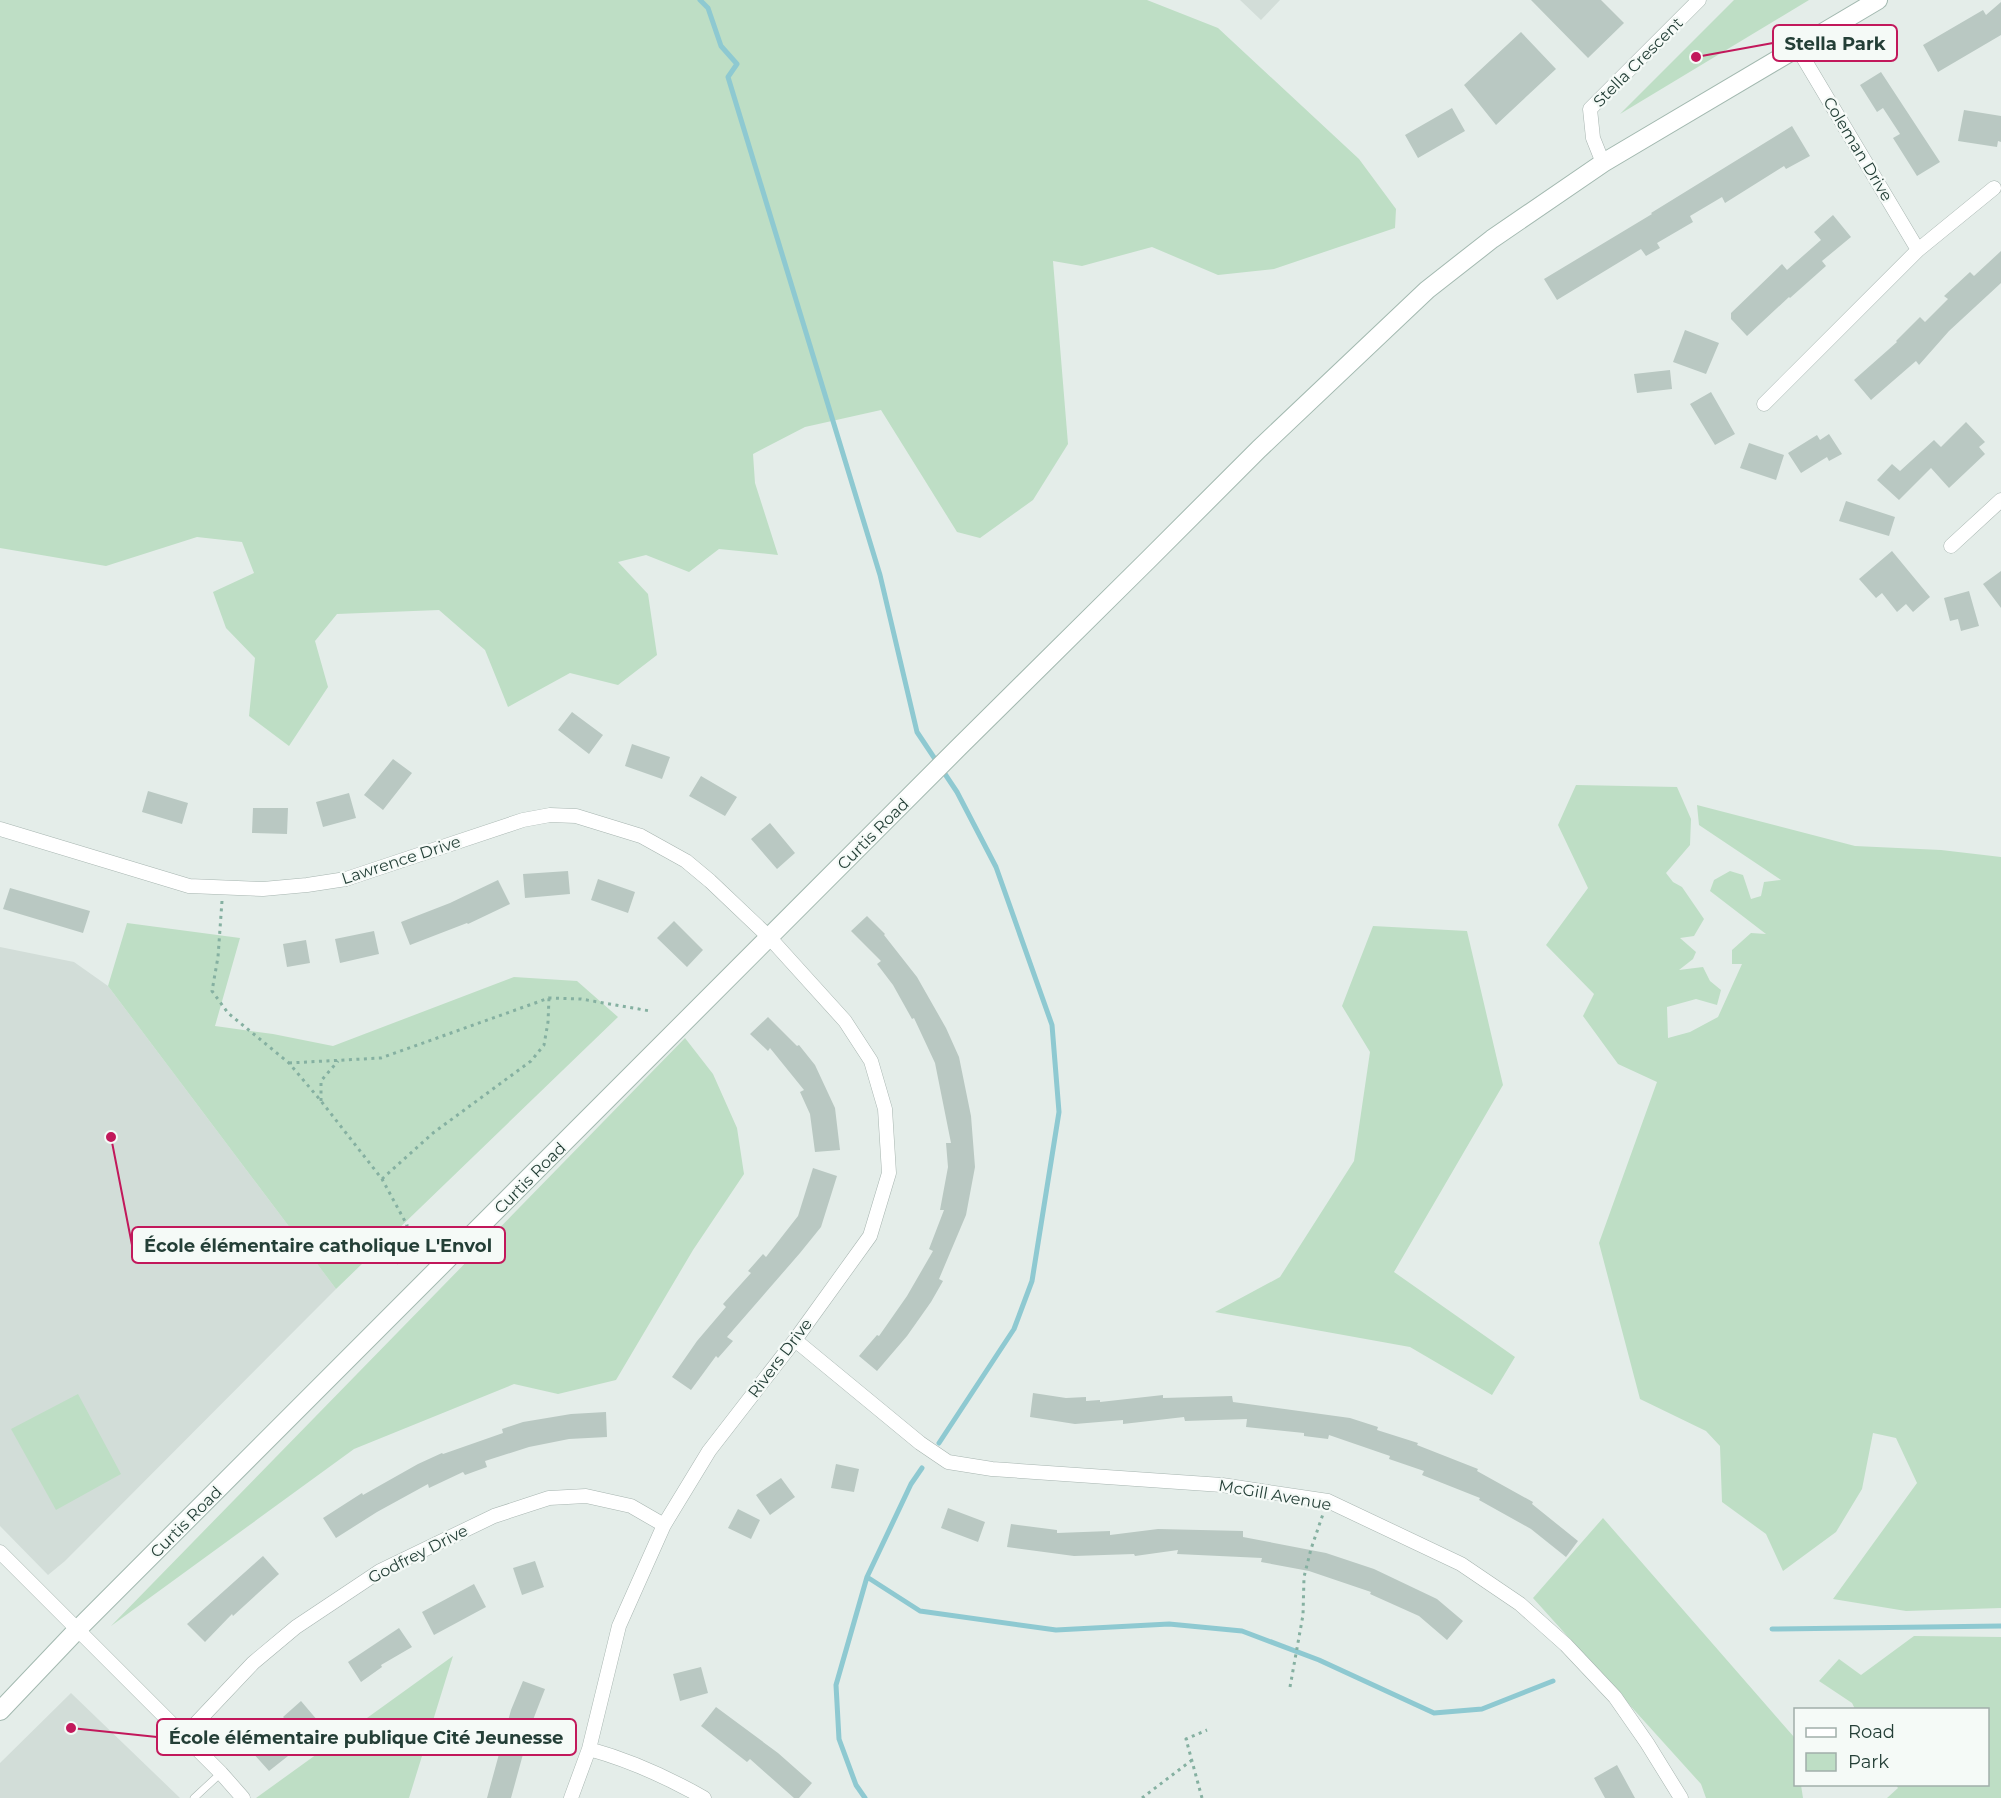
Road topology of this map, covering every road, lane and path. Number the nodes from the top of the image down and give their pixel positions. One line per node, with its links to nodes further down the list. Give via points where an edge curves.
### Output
1 (1700, 0): 4 (street, Stella Crescent, via 1590,109 1593,138)
2 (1878, 0): 3 (main road, Curtis Road)
3 (1798, 49): 4 (main road, Curtis Road); 6 (street, Coleman Drive)
4 (1603, 163): 12 (main road, Curtis Road, via 1492,239 1427,290 1259,449)
5 (1994, 188): 6 (street)
6 (1918, 250): 7 (street)
7 (1764, 404)
8 (2001, 500): 9 (street)
9 (1951, 546)
10 (0, 829): 11 (street, Lawrence Drive, via 189,886)
11 (223, 889): 12 (street, Lawrence Drive, via 263,889 346,879 524,819 576,816 641,836 686,861); 16 (path, via 212,990 228,1013)
12 (769, 937): 20 (street, Rivers Drive, via 844,1021 871,1061 886,1120 889,1173 870,1236); 24 (main road, Curtis Road)
13 (549, 998): 14 (path, via 581,999); 15 (path, via 381,1058); 18 (path, via 544,1046 531,1061 433,1133)
14 (650, 1011)
15 (338, 1061): 16 (path); 17 (path, via 321,1081)
16 (289, 1063): 17 (path)
17 (321, 1101): 18 (path)
18 (382, 1179): 19 (path, via 407,1225)
19 (396, 1265)
20 (795, 1340): 21 (street, McGill Avenue, via 948,1462 992,1469 1222,1485); 22 (street, Rivers Drive, via 709,1451)
21 (1328, 1501): 25 (path, via 1304,1577 1303,1615); 38 (street, McGill Avenue, via 1461,1564 1520,1604 1615,1697)
22 (663, 1525): 28 (street, Godfrey Drive, via 631,1506 586,1496 549,1498 494,1516 380,1571 296,1626 253,1663); 29 (street, Rivers Drive, via 620,1626)
23 (0, 1552): 24 (street)
24 (77, 1630): 26 (main road, Curtis Road); 28 (street)
25 (1290, 1687)
26 (0, 1711)
27 (1207, 1730): 30 (path, via 1186,1739)
28 (184, 1736): 31 (street)
29 (589, 1749): 34 (street, Rivers Drive); 35 (street, via 670,1779)
30 (1192, 1760): 36 (path); 37 (path)
31 (220, 1773): 32 (lane); 33 (street)
32 (194, 1798)
33 (243, 1798)
34 (571, 1798)
35 (704, 1798)
36 (1142, 1798)
37 (1202, 1798)
38 (1681, 1798)

